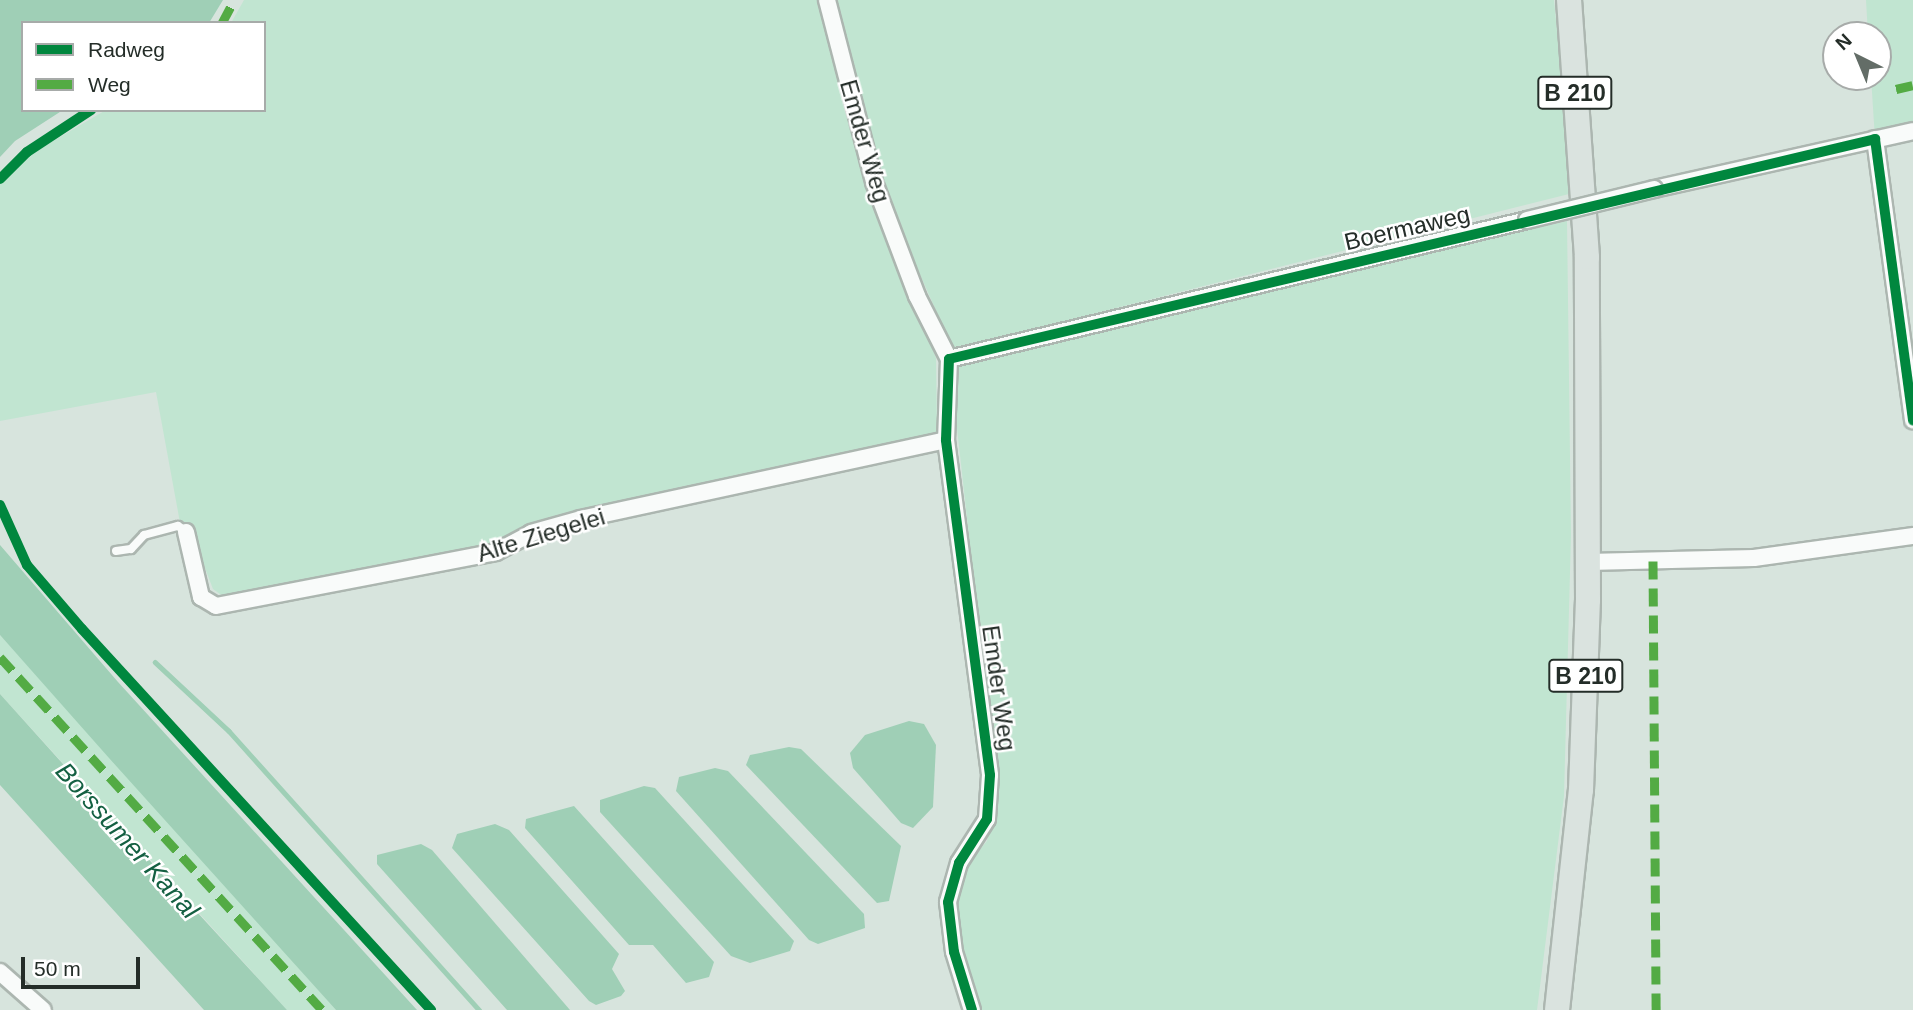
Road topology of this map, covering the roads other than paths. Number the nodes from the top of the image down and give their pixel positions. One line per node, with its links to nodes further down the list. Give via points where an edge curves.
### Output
1 (827, 0): 5 (street, Emder Weg, via 874,182 917,296)
2 (1569, 0): 11 (main road, B 210, via 1587,257)
3 (1913, 131): 4 (street, Boermaweg)
4 (1875, 139): 5 (street, Boermaweg, bridge); 6 (street)
5 (949, 359): 7 (street, Emder Weg)
6 (1913, 420)
7 (946, 440): 8 (street, Alte Ziegelei, via 581,519 531,533 496,552 216,606 201,597); 14 (street, Emder Weg, via 990,775 987,819 959,863 948,902 954,952)
8 (186, 532): 10 (lane, via 181,526 165,529 144,535 131,549)
9 (1913, 536): 11 (street, via 1755,558)
10 (116, 551)
11 (1588, 562): 15 (main road, B 210, via 1581,790)
12 (0, 972): 13 (street)
13 (43, 1010)
14 (972, 1010)
15 (1557, 1010)

